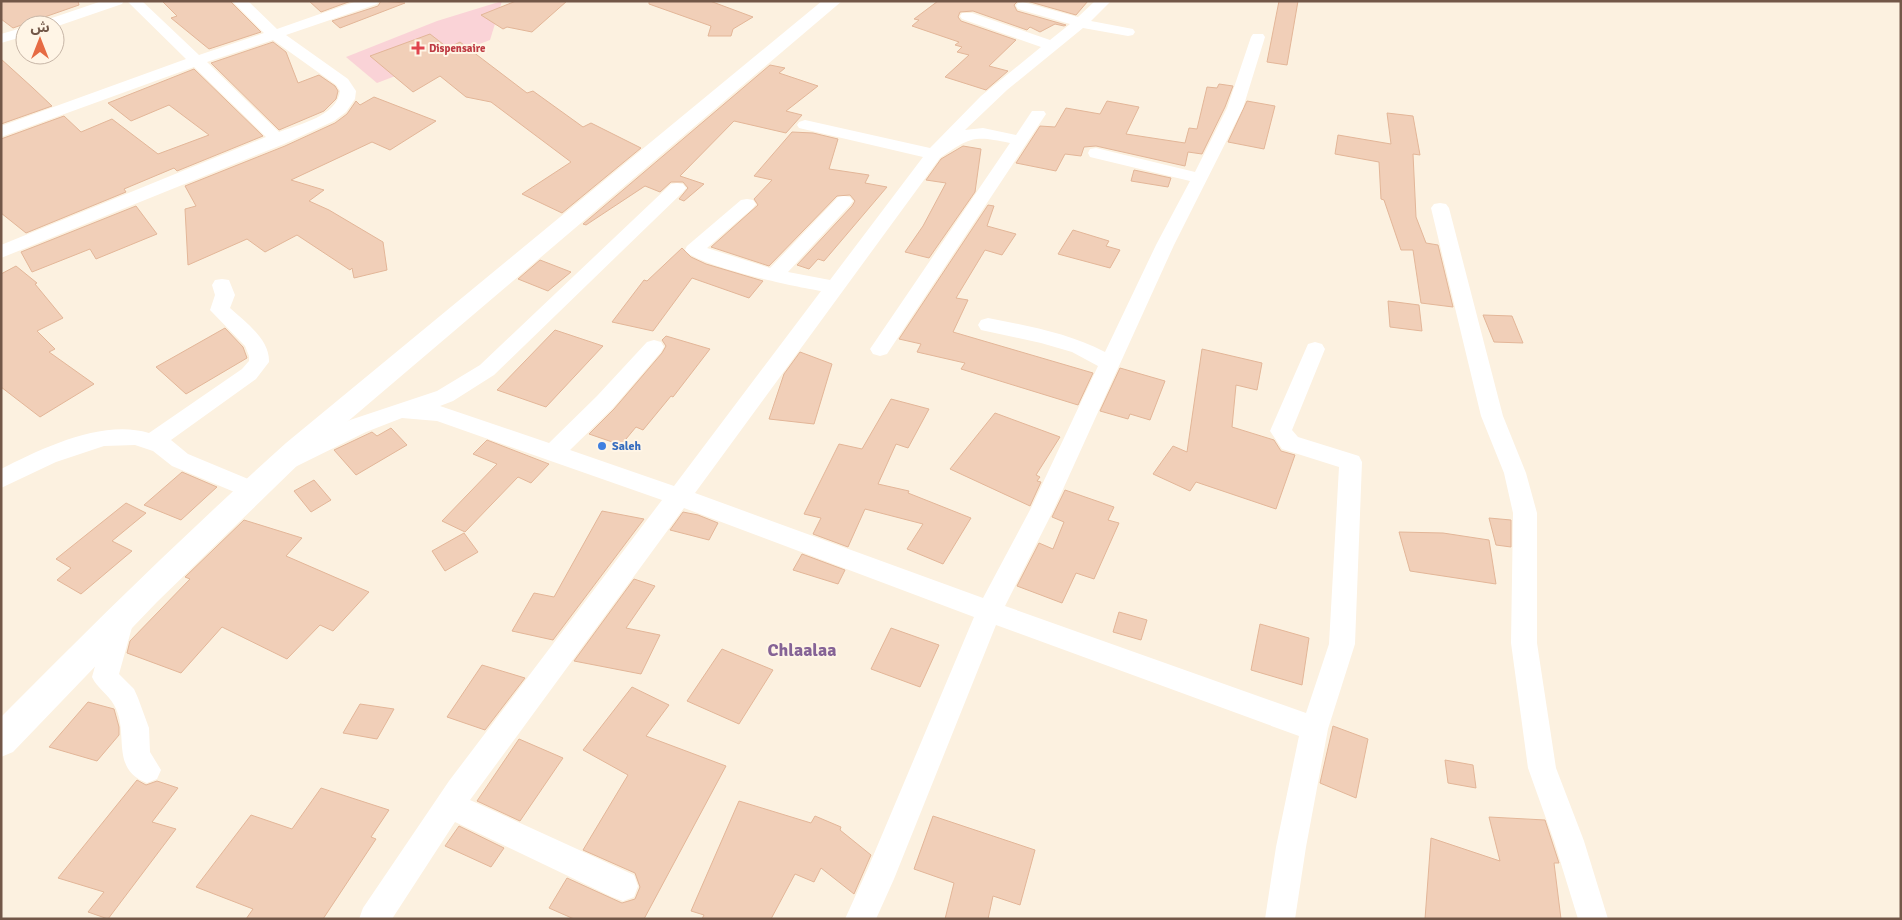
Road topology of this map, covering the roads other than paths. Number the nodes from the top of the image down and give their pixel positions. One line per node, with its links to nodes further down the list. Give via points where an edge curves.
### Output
1 (117, 1): 9 (street)
2 (134, 1): 17 (street)
3 (239, 1): 13 (street)
4 (372, 1): 13 (street)
5 (833, 1): 42 (main road)
6 (1104, 1): 10 (street)
7 (1024, 6): 10 (street)
8 (967, 16): 16 (street)
9 (65, 18)
10 (1081, 23): 11 (street); 16 (street)
11 (1128, 32)
12 (15, 34): 15 (street)
13 (274, 34): 17 (street); 21 (street, via 342,82 348,91 340,109 328,118)
14 (1258, 37): 25 (street, via 1234,108)
15 (1, 39)
16 (1051, 45): 24 (street, via 987,99)
17 (196, 61): 20 (street); 21 (street)
18 (1038, 114): 22 (street)
19 (806, 125): 24 (street)
20 (1, 132)
21 (278, 140): 30 (street)
22 (1020, 141): 24 (street, via 971,132); 36 (street)
23 (1096, 153): 25 (street)
24 (934, 154): 33 (street)
25 (1200, 178): 38 (street)
26 (677, 188): 39 (street, via 487,370 445,396)
27 (844, 201): 31 (street)
28 (747, 204): 31 (street, via 694,250)
29 (1440, 208): 56 (street, via 1492,416 1525,513 1524,643 1542,768)
30 (1, 252)
31 (774, 275): 33 (street)
32 (222, 285): 40 (street, via 226,295 220,310 255,346 260,357 258,364)
33 (835, 287): 45 (street)
34 (988, 325): 38 (street, via 1044,336 1079,347)
35 (654, 347): 41 (street)
36 (880, 349)
37 (1315, 349): 48 (street, via 1281,431 1290,443 1351,462 1342,644)
38 (1110, 363): 46 (street)
39 (402, 410): 41 (street, via 438,412); 42 (street, via 358,426)
40 (152, 442): 43 (street, via 135,437 103,438 48,456); 44 (street, via 180,460)
41 (553, 453): 45 (street)
42 (277, 467): 44 (main road)
43 (1, 479)
44 (252, 490): 47 (main road)
45 (680, 496): 46 (street); 51 (street)
46 (990, 612): 48 (street); 54 (street)
47 (122, 615): 49 (main road); 50 (street, via 105,677 126,698 135,728 136,756)
48 (1314, 729): 55 (street)
49 (1, 741)
50 (147, 770)
51 (450, 805): 52 (street); 53 (street)
52 (623, 886)
53 (374, 919)
54 (860, 919)
55 (1280, 919)
56 (1593, 919)

